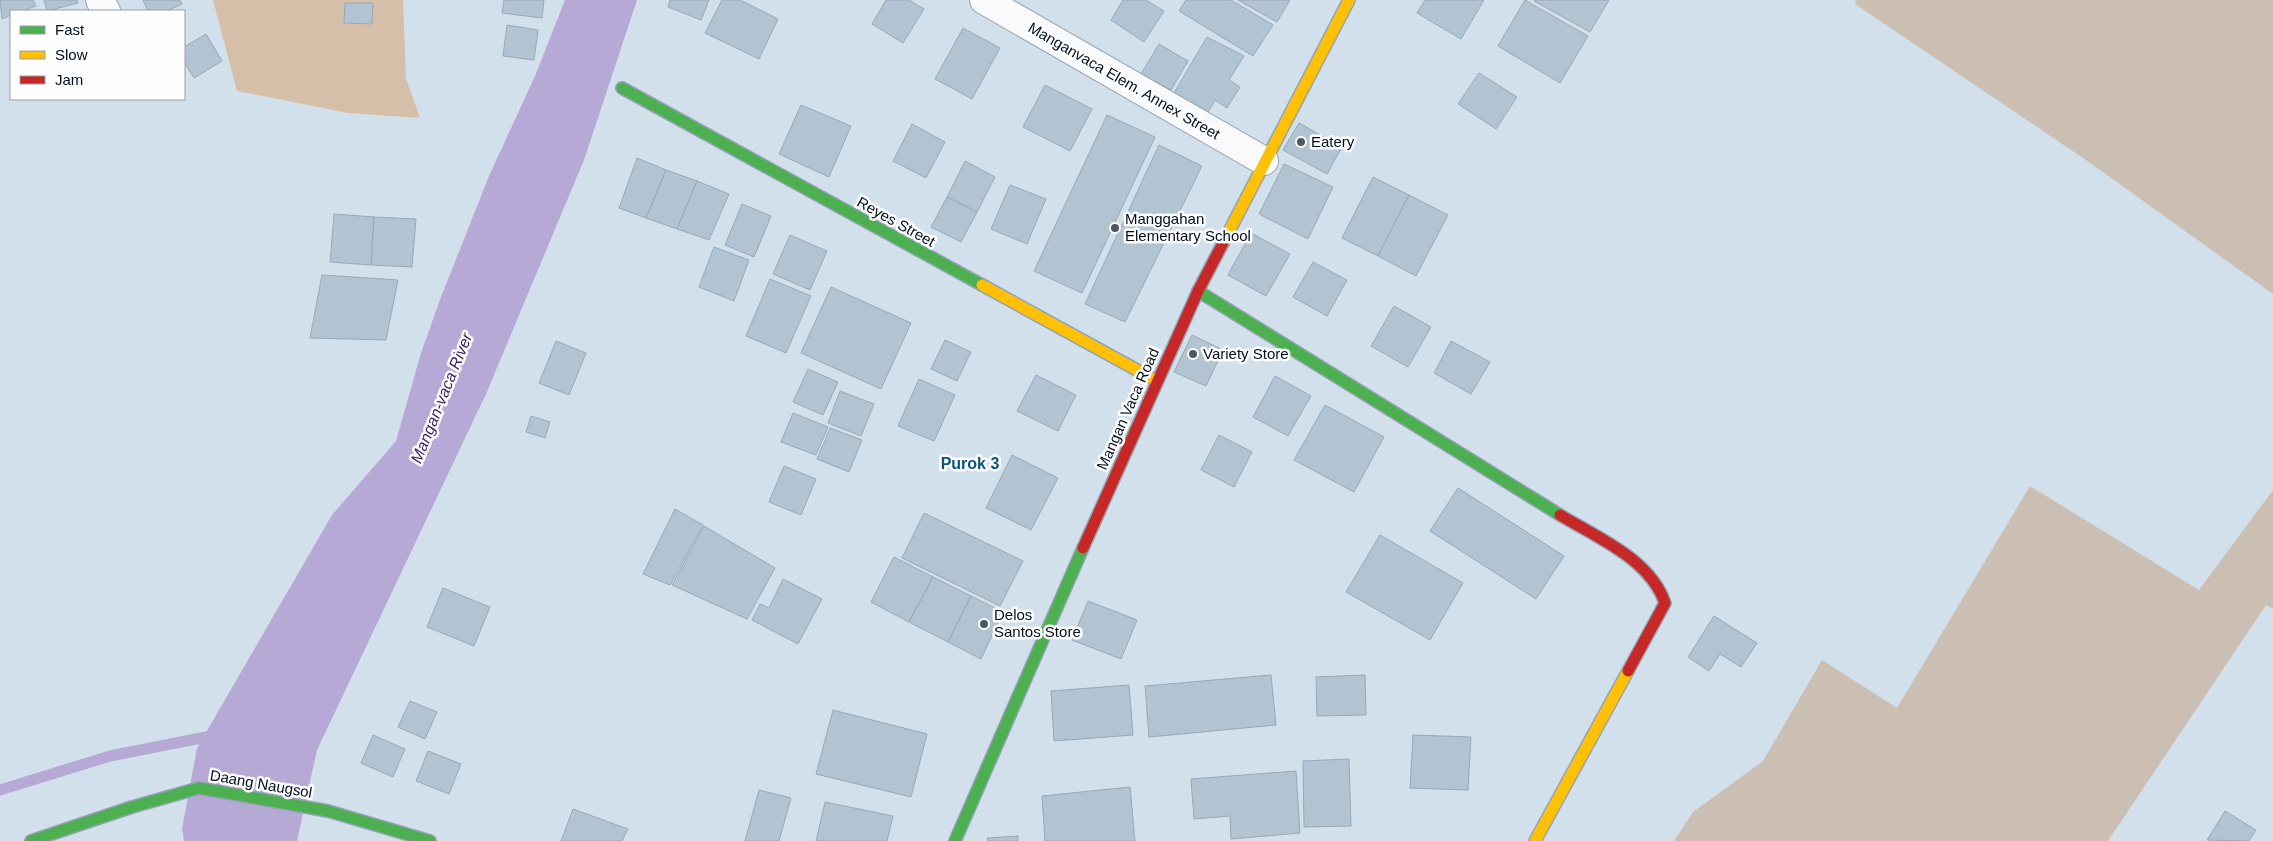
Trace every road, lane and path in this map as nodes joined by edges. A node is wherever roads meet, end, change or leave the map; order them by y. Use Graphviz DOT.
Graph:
graph roads {
  1 [pos="984,0"];
  2 [pos="1349,0"];
  3 [pos="622,88"];
  4 [pos="1264,161"];
  5 [pos="1198,291"];
  6 [pos="1157,381"];
  7 [pos="31,841"];
  8 [pos="430,841"];
  9 [pos="956,841"];
  10 [pos="1535,841"];
  1 -- 4 [label="street, Manganvaca Elem. Annex Street"];
  2 -- 4 [label="street, Mangan Vaca Road"];
  3 -- 6 [label="street, Reyes Street"];
  4 -- 5 [label="street, Mangan Vaca Road"];
  5 -- 6 [label="street, Mangan Vaca Road"];
  5 -- 10 [label="street"];
  6 -- 9 [label="street, Mangan Vaca Road"];
  7 -- 8 [label="street, Daang Naugsol"];
}
